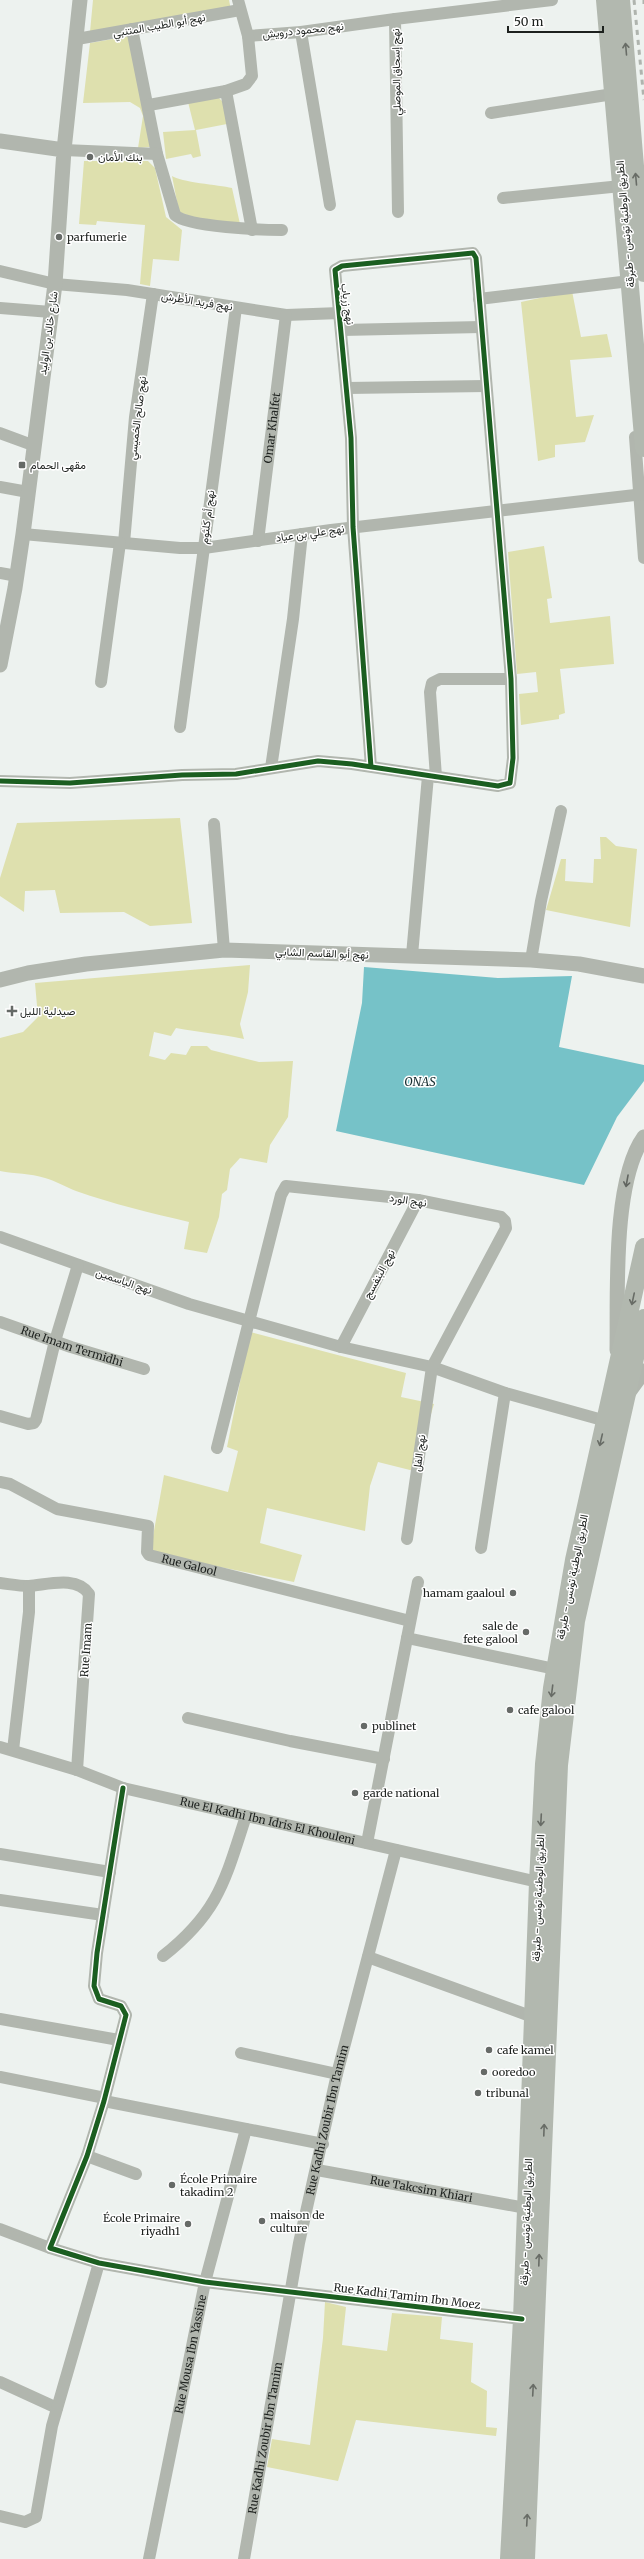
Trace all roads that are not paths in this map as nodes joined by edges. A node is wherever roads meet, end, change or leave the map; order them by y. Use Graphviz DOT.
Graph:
graph roads {
  1 [pos="80,0"];
  2 [pos="552,0"];
  3 [pos="598,0"];
  4 [pos="605,0"];
  5 [pos="622,0"];
  6 [pos="239,5"];
  7 [pos="395,19"];
  8 [pos="132,29"];
  9 [pos="301,32"];
  10 [pos="248,36"];
  11 [pos="77,39"];
  12 [pos="226,91"];
  13 [pos="610,94"];
  14 [pos="149,105"];
  15 [pos="491,112"];
  16 [pos="0,141"];
  17 [pos="64,150"];
  18 [pos="157,154"];
  19 [pos="619,186"];
  20 [pos="503,198"];
  21 [pos="330,205"];
  22 [pos="398,212"];
  23 [pos="252,230"];
  24 [pos="282,230"];
  25 [pos="0,271"];
  26 [pos="633,279"];
  27 [pos="55,284"];
  28 [pos="153,294"];
  29 [pos="479,299"];
  30 [pos="0,308"];
  31 [pos="236,308"];
  32 [pos="51,312"];
  33 [pos="286,314"];
  34 [pos="340,314"];
  35 [pos="481,327"];
  36 [pos="342,330"];
  37 [pos="486,386"];
  38 [pos="347,388"];
  39 [pos="0,434"];
  40 [pos="35,446"];
  41 [pos="644,448"];
  42 [pos="0,487"];
  43 [pos="28,492"];
  44 [pos="641,494"];
  45 [pos="498,510"];
  46 [pos="353,527"];
  47 [pos="23,534"];
  48 [pos="302,534"];
  49 [pos="258,541"];
  50 [pos="122,543"];
  51 [pos="204,548"];
  52 [pos="644,558"];
  53 [pos="0,573"];
  54 [pos="17,576"];
  55 [pos="0,660"];
  56 [pos="511,679"];
  57 [pos="101,682"];
  58 [pos="180,727"];
  59 [pos="371,767"];
  60 [pos="271,768"];
  61 [pos="432,777"];
  62 [pos="0,781"];
  63 [pos="561,811"];
  64 [pos="214,824"];
  65 [pos="224,950"];
  66 [pos="412,956"];
  67 [pos="531,960"];
  68 [pos="644,976"];
  69 [pos="0,980"];
  70 [pos="641,1141"];
  71 [pos="418,1200"];
  72 [pos="0,1237"];
  73 [pos="644,1247"];
  74 [pos="78,1265"];
  75 [pos="644,1318"];
  76 [pos="0,1322"];
  77 [pos="248,1322"];
  78 [pos="55,1341"];
  79 [pos="341,1347"];
  80 [pos="432,1367"];
  81 [pos="144,1369"];
  82 [pos="644,1371"];
  83 [pos="615,1377"];
  84 [pos="505,1393"];
  85 [pos="626,1397"];
  86 [pos="0,1416"];
  87 [pos="606,1421"];
  88 [pos="217,1448"];
  89 [pos="0,1482"];
  90 [pos="407,1539"];
  91 [pos="481,1548"];
  92 [pos="418,1582"];
  93 [pos="0,1583"];
  94 [pos="29,1586"];
  95 [pos="410,1621"];
  96 [pos="407,1638"];
  97 [pos="555,1669"];
  98 [pos="188,1718"];
  99 [pos="0,1747"];
  100 [pos="13,1750"];
  101 [pos="384,1759"];
  102 [pos="77,1770"];
  103 [pos="123,1788"];
  104 [pos="246,1816"];
  105 [pos="367,1843"];
  106 [pos="396,1850"];
  107 [pos="0,1854"];
  108 [pos="110,1872"];
  109 [pos="538,1882"];
  110 [pos="0,1900"];
  111 [pos="104,1915"];
  112 [pos="163,1956"];
  113 [pos="368,1958"];
  114 [pos="533,2017"];
  115 [pos="0,2019"];
  116 [pos="119,2040"];
  117 [pos="240,2053"];
  118 [pos="337,2074"];
  119 [pos="0,2077"];
  120 [pos="104,2100"];
  121 [pos="246,2129"];
  122 [pos="323,2144"];
  123 [pos="87,2156"];
  124 [pos="317,2170"];
  125 [pos="136,2174"];
  126 [pos="526,2208"];
  127 [pos="0,2229"];
  128 [pos="50,2248"];
  129 [pos="98,2263"];
  130 [pos="205,2282"];
  131 [pos="289,2292"];
  132 [pos="522,2319"];
  133 [pos="0,2382"];
  134 [pos="57,2408"];
  135 [pos="0,2516"];
  136 [pos="149,2559"];
  137 [pos="244,2559"];
  138 [pos="510,2559"];
  139 [pos="526,2559"];
  1 -- 11 [label="street, شارع خالد بن الوليد"];
  2 -- 7 [label="street, نهج إسحاق الموصلي"];
  3 -- 13 [label="street"];
  4 -- 13 [label="main road, الطريق الوطنية تونس - طبرقة"];
  26 -- 5 [label="main road, الطريق الوطنية تونس - طبرقة, one-way"];
  6 -- 8 [label="street, نهج أبو الطيب المتنبي"];
  6 -- 10 [label="street, نهج محمود درويش"];
  7 -- 9 [label="street, نهج محمود درويش"];
  7 -- 22 [label="street, نهج إسحاق الموصلي"];
  8 -- 11 [label="street, نهج أبو الطيب المتنبي"];
  8 -- 14 [label="street"];
  9 -- 10 [label="street, نهج محمود درويش"];
  9 -- 21 [label="street"];
  10 -- 12 [label="street"];
  11 -- 17 [label="street, شارع خالد بن الوليد"];
  12 -- 14 [label="street"];
  12 -- 23 [label="street"];
  13 -- 15 [label="street"];
  13 -- 19 [label="main road, الطريق الوطنية تونس - طبرقة"];
  14 -- 18 [label="street"];
  16 -- 17 [label="street"];
  17 -- 18 [label="street"];
  17 -- 27 [label="street, شارع خالد بن الوليد"];
  18 -- 23 [label="street"];
  19 -- 20 [label="street"];
  19 -- 26 [label="main road, الطريق الوطنية تونس - طبرقة"];
  23 -- 24 [label="street"];
  25 -- 27 [label="street"];
  26 -- 29 [label="street"];
  26 -- 41 [label="main road, الطريق الوطنية تونس - طبرقة"];
  26 -- 44 [label="street"];
  27 -- 28 [label="street, نهج فريد الأطرش"];
  27 -- 32 [label="street, شارع خالد بن الوليد"];
  28 -- 31 [label="street, نهج فريد الأطرش"];
  28 -- 50 [label="street, نهج صالح الخميسي"];
  29 -- 34 [label="street, نهج زرياب"];
  29 -- 35 [label="street"];
  30 -- 32 [label="street"];
  31 -- 33 [label="street, نهج فريد الأطرش"];
  31 -- 51 [label="street, نهج أم كلثوم"];
  32 -- 40 [label="street, شارع خالد بن الوليد"];
  33 -- 34 [label="street, نهج فريد الأطرش"];
  33 -- 49 [label="street, Omar Khalfet"];
  34 -- 36 [label="street, نهج زرياب"];
  35 -- 36 [label="street"];
  35 -- 37 [label="street"];
  36 -- 38 [label="street, نهج زرياب"];
  37 -- 38 [label="street"];
  37 -- 45 [label="street"];
  38 -- 46 [label="street, نهج زرياب"];
  39 -- 40 [label="street"];
  40 -- 43 [label="street, شارع خالد بن الوليد"];
  42 -- 43 [label="street"];
  43 -- 47 [label="street, شارع خالد بن الوليد"];
  44 -- 45 [label="street, نهج علي بن عياد"];
  44 -- 52 [label="street"];
  45 -- 46 [label="street, نهج علي بن عياد"];
  45 -- 56 [label="street"];
  46 -- 48 [label="street, نهج علي بن عياد"];
  46 -- 59 [label="street, نهج زرياب"];
  47 -- 50 [label="street, نهج علي بن عياد"];
  47 -- 54 [label="street, شارع خالد بن الوليد"];
  48 -- 49 [label="street, نهج علي بن عياد"];
  48 -- 60 [label="street"];
  49 -- 51 [label="street, نهج علي بن عياد"];
  50 -- 51 [label="street, نهج علي بن عياد"];
  50 -- 57 [label="street, نهج صالح الخميسي"];
  51 -- 58 [label="street, نهج أم كلثوم"];
  53 -- 54 [label="street"];
  54 -- 55 [label="street, شارع خالد بن الوليد"];
  56 -- 61 [label="street"];
  56 -- 61 [label="street"];
  59 -- 60 [label="street"];
  59 -- 61 [label="street"];
  60 -- 62 [label="street"];
  61 -- 66 [label="street"];
  63 -- 67 [label="street"];
  64 -- 65 [label="street"];
  65 -- 66 [label="street, نهج أبو القاسم الشابي"];
  65 -- 69 [label="street, نهج أبو القاسم الشابي"];
  66 -- 67 [label="street, نهج أبو القاسم الشابي"];
  67 -- 68 [label="street, نهج أبو القاسم الشابي"];
  70 -- 83 [label="street, one-way"];
  71 -- 77 [label="street, نهج الورد"];
  71 -- 79 [label="street, نهج البنفسج"];
  71 -- 80 [label="street, نهج الورد"];
  72 -- 74 [label="street, نهج الياسمين"];
  73 -- 83 [label="main road, الطريق الوطنية تونس - طبرقة, one-way"];
  74 -- 77 [label="street, نهج الياسمين"];
  74 -- 78 [label="street"];
  75 -- 85 [label="main road, الطريق الوطنية تونس - طبرقة"];
  76 -- 78 [label="street, Rue Imam Termidhi"];
  77 -- 79 [label="street, نهج الياسمين"];
  77 -- 88 [label="street"];
  78 -- 81 [label="street, Rue Imam Termidhi"];
  78 -- 86 [label="street"];
  79 -- 80 [label="street, نهج الياسمين"];
  80 -- 84 [label="street, نهج الياسمين"];
  80 -- 90 [label="street, نهج الفل"];
  82 -- 85 [label="street"];
  83 -- 87 [label="main road, الطريق الوطنية تونس - طبرقة"];
  84 -- 87 [label="street, نهج الياسمين"];
  84 -- 91 [label="street"];
  139 -- 85 [label="main road, الطريق الوطنية تونس - طبرقة, one-way"];
  87 -- 97 [label="main road, الطريق الوطنية تونس - طبرقة, one-way"];
  89 -- 95 [label="street, Rue Galool"];
  92 -- 95 [label="street"];
  93 -- 94 [label="street, Rue Imam"];
  94 -- 100 [label="street"];
  94 -- 102 [label="street, Rue Imam"];
  95 -- 96 [label="street"];
  96 -- 97 [label="street"];
  96 -- 101 [label="street"];
  97 -- 109 [label="main road, الطريق الوطنية تونس - طبرقة, one-way"];
  98 -- 101 [label="street"];
  99 -- 100 [label="street, Rue El Kadhi Ibn Idris El Khouleni"];
  100 -- 102 [label="street, Rue El Kadhi Ibn Idris El Khouleni"];
  101 -- 105 [label="street"];
  102 -- 103 [label="street, Rue El Kadhi Ibn Idris El Khouleni"];
  103 -- 104 [label="street, Rue El Kadhi Ibn Idris El Khouleni"];
  103 -- 108 [label="street"];
  104 -- 105 [label="street, Rue El Kadhi Ibn Idris El Khouleni"];
  104 -- 112 [label="street"];
  105 -- 106 [label="street, Rue El Kadhi Ibn Idris El Khouleni"];
  106 -- 109 [label="street, Rue El Kadhi Ibn Idris El Khouleni"];
  106 -- 113 [label="street, Rue Kadhi Zoubir Ibn Tamim"];
  107 -- 108 [label="street"];
  108 -- 111 [label="street"];
  109 -- 114 [label="main road, الطريق الوطنية تونس - طبرقة"];
  110 -- 111 [label="street"];
  111 -- 116 [label="street"];
  113 -- 114 [label="street"];
  113 -- 118 [label="street, Rue Kadhi Zoubir Ibn Tamim"];
  114 -- 126 [label="main road, الطريق الوطنية تونس - طبرقة"];
  115 -- 116 [label="street"];
  116 -- 120 [label="street"];
  117 -- 118 [label="street"];
  118 -- 122 [label="street, Rue Kadhi Zoubir Ibn Tamim"];
  119 -- 120 [label="street"];
  120 -- 121 [label="street"];
  120 -- 123 [label="street"];
  121 -- 122 [label="street"];
  121 -- 130 [label="street, Rue Mousa Ibn Yassine"];
  122 -- 124 [label="street, Rue Kadhi Zoubir Ibn Tamim"];
  123 -- 125 [label="street"];
  123 -- 128 [label="street"];
  124 -- 126 [label="street, Rue Takcsim Khiari"];
  124 -- 131 [label="street, Rue Kadhi Zoubir Ibn Tamim"];
  126 -- 132 [label="main road, الطريق الوطنية تونس - طبرقة"];
  127 -- 128 [label="street, Rue Kadhi Tamim Ibn Moez"];
  128 -- 129 [label="street, Rue Kadhi Tamim Ibn Moez"];
  129 -- 130 [label="street, Rue Kadhi Tamim Ibn Moez"];
  129 -- 134 [label="street"];
  130 -- 131 [label="street, Rue Kadhi Tamim Ibn Moez"];
  130 -- 136 [label="street, Rue Mousa Ibn Yassine"];
  131 -- 132 [label="street, Rue Kadhi Tamim Ibn Moez"];
  131 -- 137 [label="street, Rue Kadhi Zoubir Ibn Tamim"];
  132 -- 138 [label="main road, الطريق الوطنية تونس - طبرقة"];
  133 -- 134 [label="street"];
  134 -- 135 [label="street"];
}
